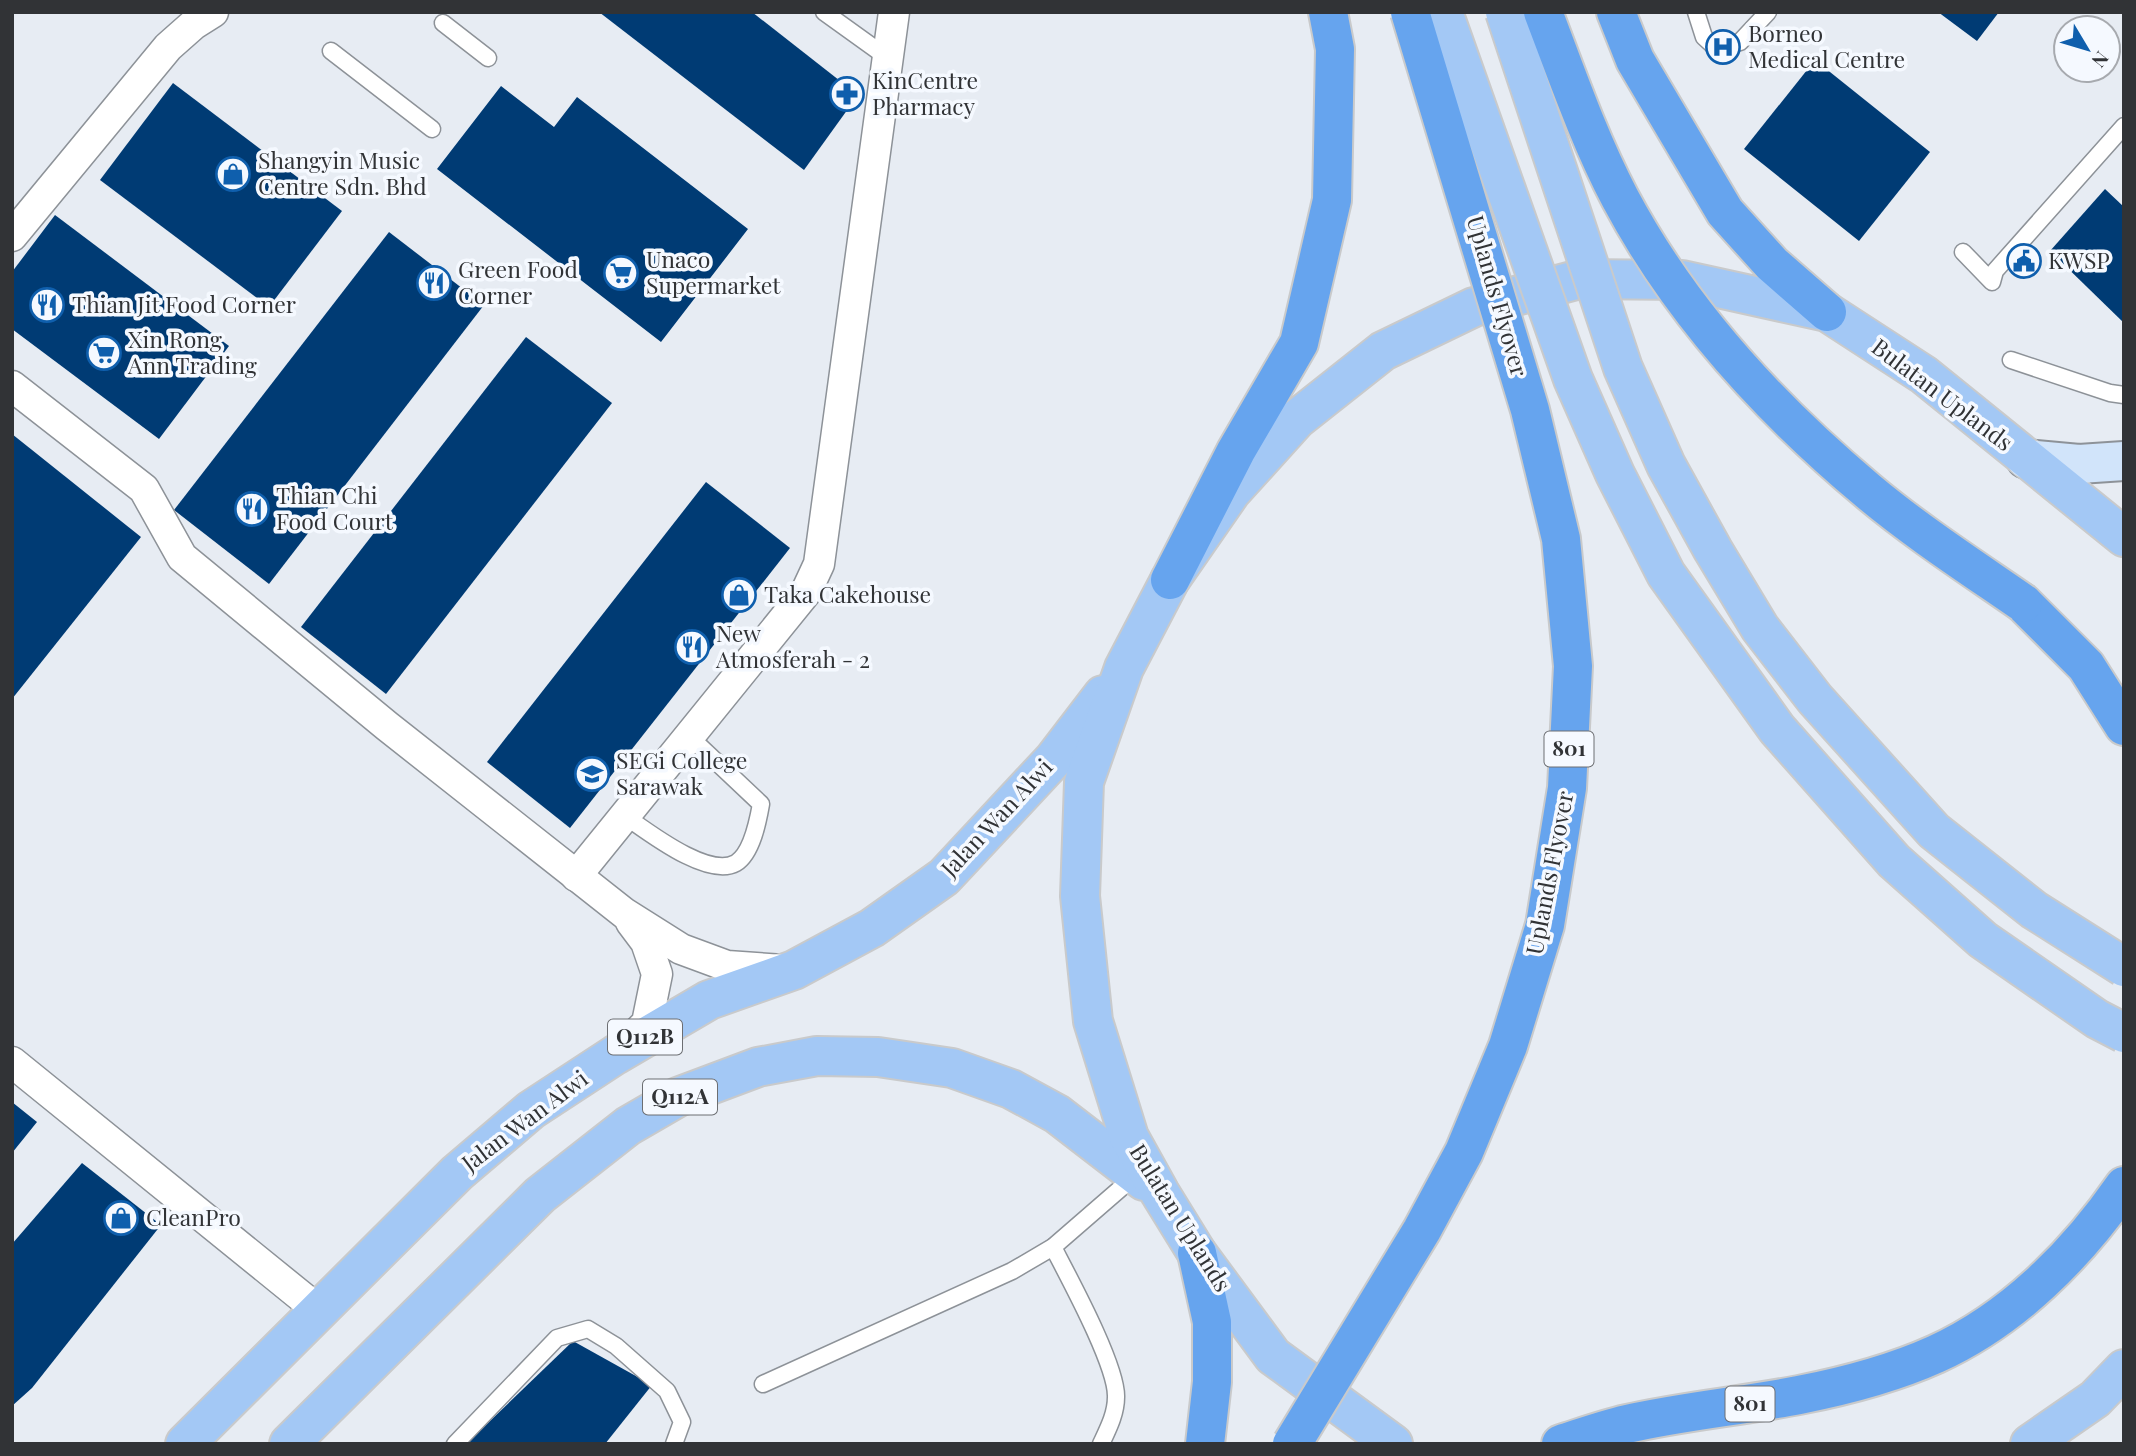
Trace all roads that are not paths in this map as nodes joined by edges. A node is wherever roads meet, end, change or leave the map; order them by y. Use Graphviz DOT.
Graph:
graph roads {
  1 [pos="213,12"];
  2 [pos="824,12"];
  3 [pos="894,12"];
  4 [pos="1328,12"];
  5 [pos="1410,12"];
  6 [pos="1443,12"];
  7 [pos="1505,12"];
  8 [pos="1543,12"];
  9 [pos="1616,12"];
  10 [pos="1696,12"];
  11 [pos="1768,12"];
  12 [pos="443,23"];
  13 [pos="331,51"];
  14 [pos="488,58"];
  15 [pos="888,58"];
  16 [pos="2124,126"];
  17 [pos="432,129"];
  18 [pos="12,236"];
  19 [pos="1963,252"];
  20 [pos="1540,290"];
  21 [pos="1827,312"];
  22 [pos="2011,360"];
  23 [pos="12,386"];
  24 [pos="2124,395"];
  25 [pos="2026,459"];
  26 [pos="2124,461"];
  27 [pos="2124,537"];
  28 [pos="1170,580"];
  29 [pos="1124,668"];
  30 [pos="2124,726"];
  31 [pos="689,736"];
  32 [pos="625,816"];
  33 [pos="576,876"];
  34 [pos="624,914"];
  35 [pos="2124,967"];
  36 [pos="794,970"];
  37 [pos="2124,1033"];
  38 [pos="615,1055"];
  39 [pos="12,1062"];
  40 [pos="1148,1184"];
  41 [pos="2124,1186"];
  42 [pos="1053,1247"];
  43 [pos="1198,1253"];
  44 [pos="318,1310"];
  45 [pos="2124,1369"];
  46 [pos="763,1384"];
  47 [pos="2095,1399"];
  48 [pos="185,1444"];
  49 [pos="289,1444"];
  50 [pos="455,1444"];
  51 [pos="674,1444"];
  52 [pos="1101,1444"];
  53 [pos="1205,1444"];
  54 [pos="1292,1444"];
  55 [pos="1393,1444"];
  56 [pos="1561,1444"];
  57 [pos="2030,1444"];
  58 [pos="2056,1444"];
  1 -- 18 [label="street"];
  2 -- 15 [label="lane"];
  3 -- 15 [label="street"];
  4 -- 28 [label="highway"];
  5 -- 54 [label="highway, Uplands Flyover / 801, bridge"];
  6 -- 20 [label="main road, Uplands Flyover, bridge"];
  7 -- 35 [label="main road, bridge"];
  8 -- 30 [label="highway, bridge"];
  9 -- 21 [label="highway"];
  10 -- 11 [label="lane"];
  12 -- 14 [label="lane"];
  13 -- 17 [label="lane"];
  15 -- 31 [label="street"];
  16 -- 19 [label="lane"];
  20 -- 21 [label="main road, Bulatan Uplands"];
  20 -- 28 [label="main road, Bulatan Uplands"];
  20 -- 37 [label="main road, Uplands Flyover, bridge"];
  21 -- 25 [label="main road, Bulatan Uplands"];
  22 -- 24 [label="lane"];
  23 -- 33 [label="street"];
  25 -- 26 [label="main road"];
  25 -- 27 [label="main road, Bulatan Uplands"];
  28 -- 29 [label="main road, Bulatan Uplands"];
  29 -- 36 [label="main road, Jalan Wan Alwi / Q112B"];
  29 -- 40 [label="main road, Bulatan Uplands"];
  31 -- 32 [label="street"];
  31 -- 32 [label="lane"];
  32 -- 33 [label="street"];
  33 -- 34 [label="street"];
  34 -- 36 [label="street"];
  34 -- 38 [label="street"];
  36 -- 38 [label="main road, Jalan Wan Alwi / Q112B"];
  38 -- 44 [label="main road, Jalan Wan Alwi / Q112B"];
  39 -- 44 [label="street"];
  40 -- 42 [label="lane"];
  40 -- 43 [label="main road, Bulatan Uplands"];
  40 -- 49 [label="main road, Q112A"];
  41 -- 56 [label="highway, 801"];
  42 -- 46 [label="lane"];
  42 -- 52 [label="lane"];
  43 -- 53 [label="highway"];
  43 -- 55 [label="main road, Bulatan Uplands"];
  44 -- 48 [label="main road, Jalan Wan Alwi / Q112B"];
  45 -- 47 [label="main road"];
  47 -- 57 [label="main road"];
  47 -- 58 [label="lane"];
  50 -- 51 [label="lane"];
}
